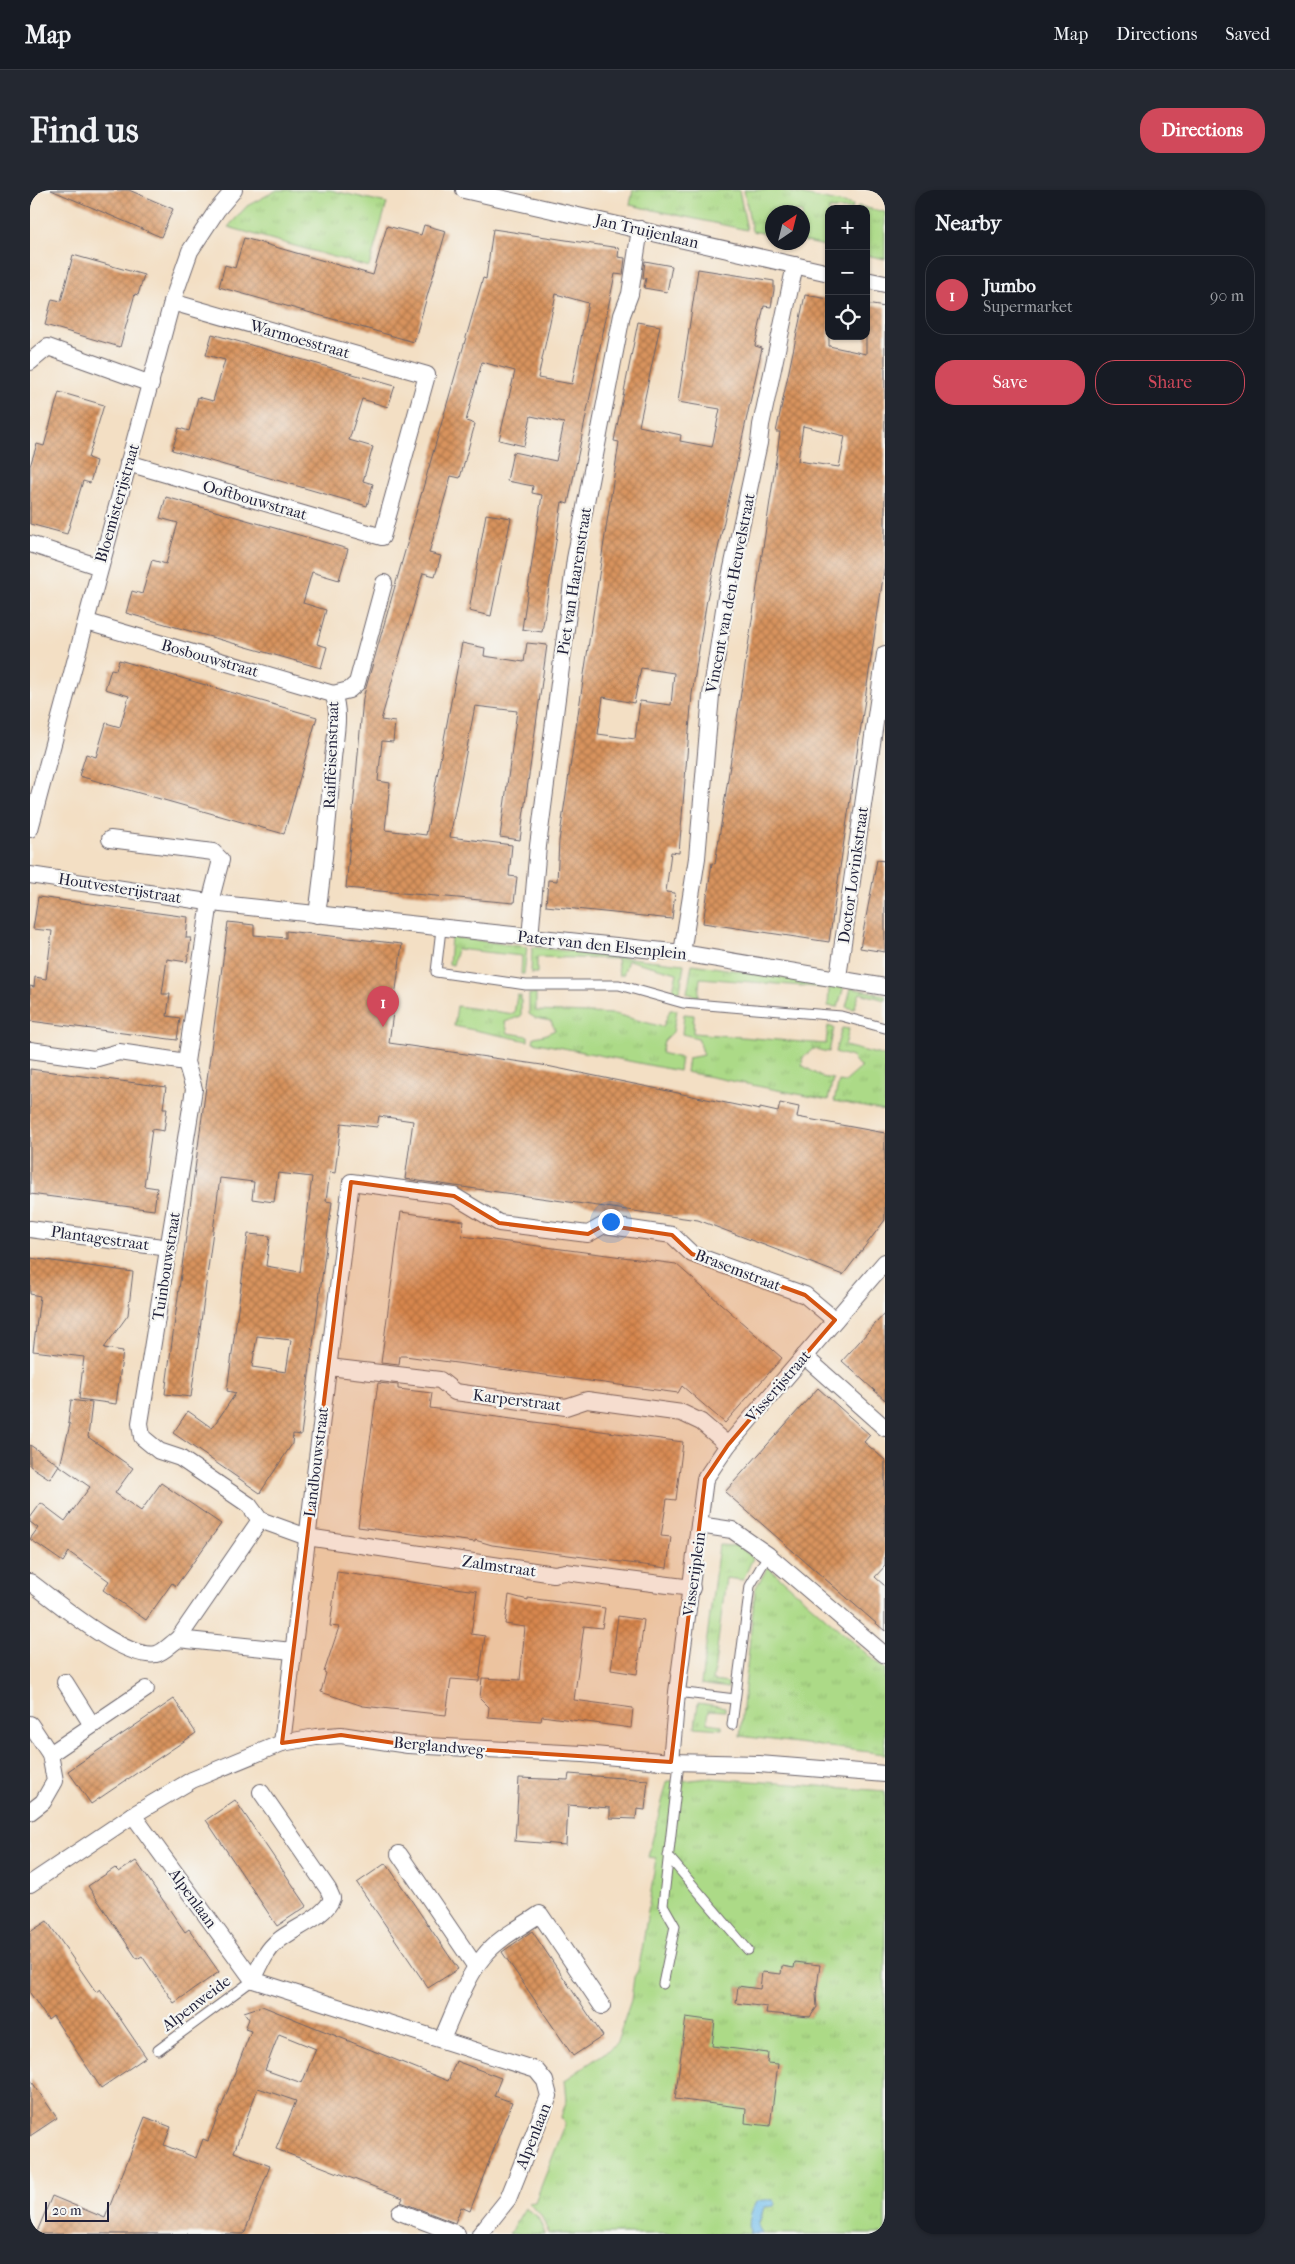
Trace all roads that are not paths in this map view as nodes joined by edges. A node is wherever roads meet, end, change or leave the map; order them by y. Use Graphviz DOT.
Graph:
graph roads {
  1 [pos="234,190"];
  2 [pos="464,190"];
  3 [pos="640,229"];
  4 [pos="795,265"];
  5 [pos="825,271"];
  6 [pos="870,281"];
  7 [pos="885,284"];
  8 [pos="172,302"];
  9 [pos="30,362"];
  10 [pos="151,384"];
  11 [pos="128,463"];
  12 [pos="382,538"];
  13 [pos="30,544"];
  14 [pos="100,566"];
  15 [pos="384,582"];
  16 [pos="87,622"];
  17 [pos="885,654"];
  18 [pos="333,694"];
  19 [pos="30,829"];
  20 [pos="110,839"];
  21 [pos="30,874"];
  22 [pos="210,902"];
  23 [pos="317,915"];
  24 [pos="441,929"];
  25 [pos="530,938"];
  26 [pos="682,953"];
  27 [pos="838,977"];
  28 [pos="885,987"];
  29 [pos="885,1028"];
  30 [pos="30,1050"];
  31 [pos="186,1062"];
  32 [pos="351,1182"];
  33 [pos="30,1229"];
  34 [pos="169,1248"];
  35 [pos="885,1262"];
  36 [pos="835,1320"];
  37 [pos="804,1356"];
  38 [pos="329,1366"];
  39 [pos="885,1428"];
  40 [pos="728,1445"];
  41 [pos="260,1520"];
  42 [pos="699,1525"];
  43 [pos="307,1537"];
  44 [pos="768,1555"];
  45 [pos="30,1582"];
  46 [pos="692,1588"];
  47 [pos="178,1639"];
  48 [pos="292,1651"];
  49 [pos="885,1655"];
  50 [pos="66,1682"];
  51 [pos="146,1689"];
  52 [pos="677,1692"];
  53 [pos="735,1699"];
  54 [pos="30,1724"];
  55 [pos="92,1725"];
  56 [pos="732,1725"];
  57 [pos="282,1743"];
  58 [pos="50,1754"];
  59 [pos="675,1763"];
  60 [pos="885,1774"];
  61 [pos="261,1792"];
  62 [pos="30,1812"];
  63 [pos="133,1815"];
  64 [pos="399,1854"];
  65 [pos="668,1856"];
  66 [pos="30,1884"];
  67 [pos="748,1950"];
  68 [pos="476,1967"];
  69 [pos="253,1980"];
  70 [pos="663,1984"];
  71 [pos="602,2006"];
  72 [pos="442,2039"];
  73 [pos="158,2050"];
  74 [pos="400,2212"];
  75 [pos="457,2234"];
  76 [pos="480,2234"];
  1 -- 8 [label="street, Bloemisterijstraat"];
  2 -- 3 [label="street, Jan Truijenlaan"];
  3 -- 4 [label="street, Jan Truijenlaan"];
  3 -- 25 [label="street, Piet van Haarenstraat"];
  4 -- 5 [label="street, Jan Truijenlaan"];
  4 -- 26 [label="street, Vincent van den Heuvelstraat"];
  6 -- 7 [label="street"];
  8 -- 10 [label="street, Bloemisterijstraat"];
  8 -- 12 [label="street, Warmoesstraat"];
  9 -- 10 [label="street"];
  10 -- 11 [label="street, Bloemisterijstraat"];
  11 -- 12 [label="street, Ooftbouwstraat"];
  11 -- 14 [label="street, Bloemisterijstraat"];
  13 -- 14 [label="street"];
  14 -- 16 [label="street, Bloemisterijstraat"];
  15 -- 18 [label="street, Raiffeisenstraat"];
  16 -- 18 [label="street, Bosbouwstraat"];
  16 -- 19 [label="street, Bloemisterijstraat"];
  17 -- 27 [label="street, Doctor Lovinkstraat"];
  18 -- 23 [label="street, Raiffeisenstraat"];
  20 -- 22 [label="street"];
  21 -- 22 [label="street, Houtvesterijstraat"];
  22 -- 23 [label="street, Houtvesterijstraat"];
  22 -- 31 [label="street, Tuinbouwstraat"];
  23 -- 24 [label="street, Pater van den Elsenplein"];
  24 -- 25 [label="street, Pater van den Elsenplein"];
  24 -- 29 [label="lane"];
  25 -- 26 [label="street, Pater van den Elsenplein"];
  26 -- 27 [label="street, Pater van den Elsenplein"];
  27 -- 28 [label="street, Pater van den Elsenplein"];
  30 -- 31 [label="street"];
  31 -- 34 [label="street, Tuinbouwstraat"];
  32 -- 36 [label="street, Brasemstraat"];
  32 -- 38 [label="street, Landbouwstraat"];
  33 -- 34 [label="street, Plantagestraat"];
  34 -- 41 [label="street, Tuinbouwstraat"];
  35 -- 36 [label="street, Visserijstraat"];
  36 -- 37 [label="street, Visserijstraat"];
  37 -- 39 [label="street"];
  37 -- 40 [label="street, Visserijstraat"];
  38 -- 40 [label="street, Karperstraat"];
  38 -- 43 [label="street, Landbouwstraat"];
  40 -- 42 [label="street, Visserijstraat"];
  41 -- 43 [label="street, Tuinbouwstraat"];
  41 -- 47 [label="street"];
  42 -- 44 [label="street, Visserijplein"];
  42 -- 46 [label="street, Visserijplein"];
  43 -- 46 [label="street, Zalmstraat"];
  43 -- 48 [label="street, Landbouwstraat"];
  44 -- 49 [label="street, Visserijplein"];
  44 -- 53 [label="lane"];
  45 -- 47 [label="street"];
  46 -- 52 [label="street, Visserijplein"];
  47 -- 48 [label="street"];
  48 -- 57 [label="street, Landbouwstraat"];
  50 -- 55 [label="street"];
  51 -- 55 [label="street"];
  52 -- 53 [label="lane"];
  52 -- 59 [label="street, Visserijplein"];
  53 -- 56 [label="lane"];
  54 -- 58 [label="street"];
  55 -- 58 [label="street"];
  57 -- 59 [label="street, Berglandweg"];
  57 -- 63 [label="street, Berglandweg"];
  58 -- 62 [label="street"];
  59 -- 60 [label="street, Berglandweg"];
  59 -- 65 [label="lane"];
  61 -- 69 [label="street"];
  63 -- 66 [label="street, Berglandweg"];
  63 -- 69 [label="street, Alpenlaan"];
  64 -- 68 [label="street"];
  65 -- 67 [label="lane"];
  65 -- 70 [label="lane"];
  68 -- 71 [label="street"];
  68 -- 72 [label="street"];
  69 -- 72 [label="street, Alpenlaan"];
  69 -- 73 [label="lane, Alpenweide"];
  72 -- 76 [label="street, Alpenlaan"];
  74 -- 75 [label="street"];
}
